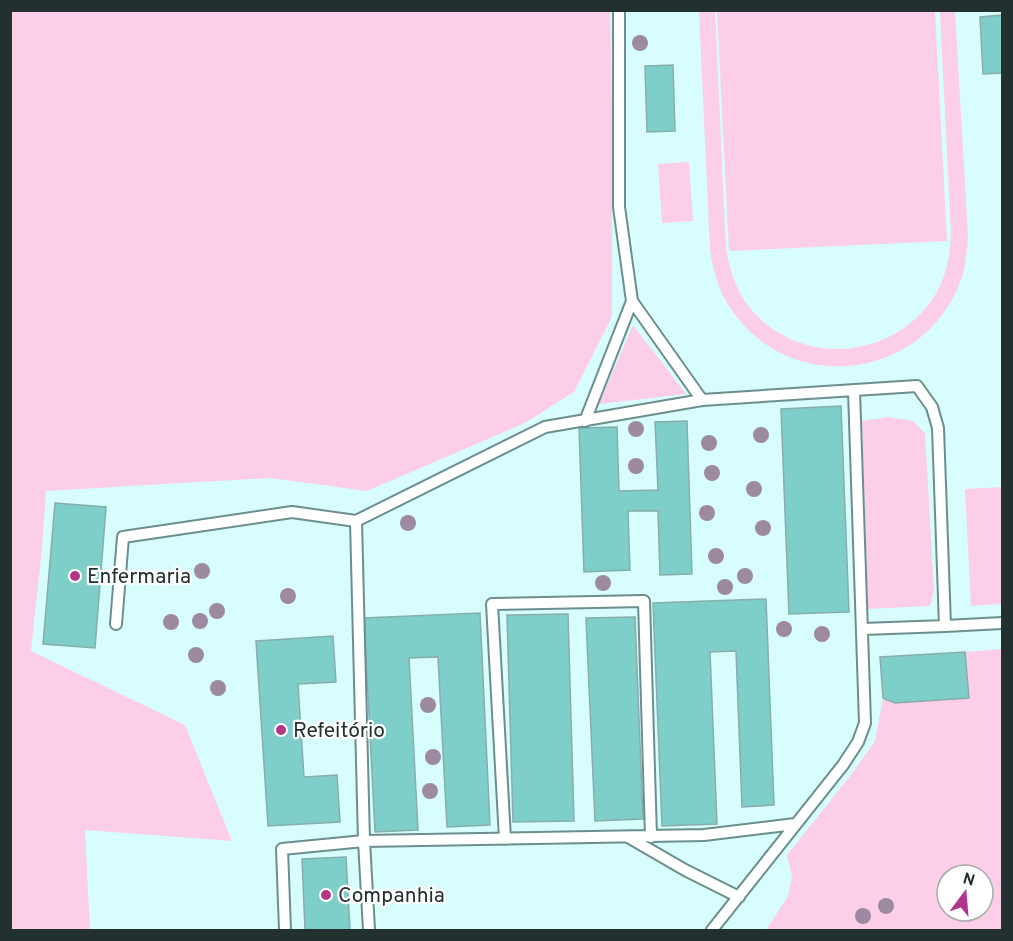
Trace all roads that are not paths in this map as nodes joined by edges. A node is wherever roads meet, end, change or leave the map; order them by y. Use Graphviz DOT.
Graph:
graph roads {
  1 [pos="620,10"];
  2 [pos="632,301"];
  3 [pos="854,391"];
  4 [pos="702,400"];
  5 [pos="585,421"];
  6 [pos="356,521"];
  7 [pos="1002,623"];
  8 [pos="116,624"];
  9 [pos="945,626"];
  10 [pos="863,629"];
  11 [pos="795,824"];
  12 [pos="628,837"];
  13 [pos="651,837"];
  14 [pos="505,839"];
  15 [pos="364,841"];
  16 [pos="739,897"];
  17 [pos="285,930"];
  18 [pos="369,930"];
  19 [pos="712,930"];
  1 -- 2 [label="lane"];
  2 -- 4 [label="lane"];
  2 -- 5 [label="lane"];
  3 -- 4 [label="lane"];
  3 -- 9 [label="lane"];
  3 -- 10 [label="lane"];
  4 -- 5 [label="lane"];
  5 -- 6 [label="lane"];
  6 -- 8 [label="lane"];
  6 -- 15 [label="lane"];
  7 -- 9 [label="lane"];
  9 -- 10 [label="lane"];
  10 -- 11 [label="lane"];
  11 -- 13 [label="lane"];
  11 -- 16 [label="lane"];
  12 -- 13 [label="lane"];
  12 -- 14 [label="lane"];
  12 -- 16 [label="lane"];
  13 -- 14 [label="lane"];
  14 -- 15 [label="lane"];
  15 -- 17 [label="lane"];
  15 -- 18 [label="lane"];
  16 -- 19 [label="lane"];
}
